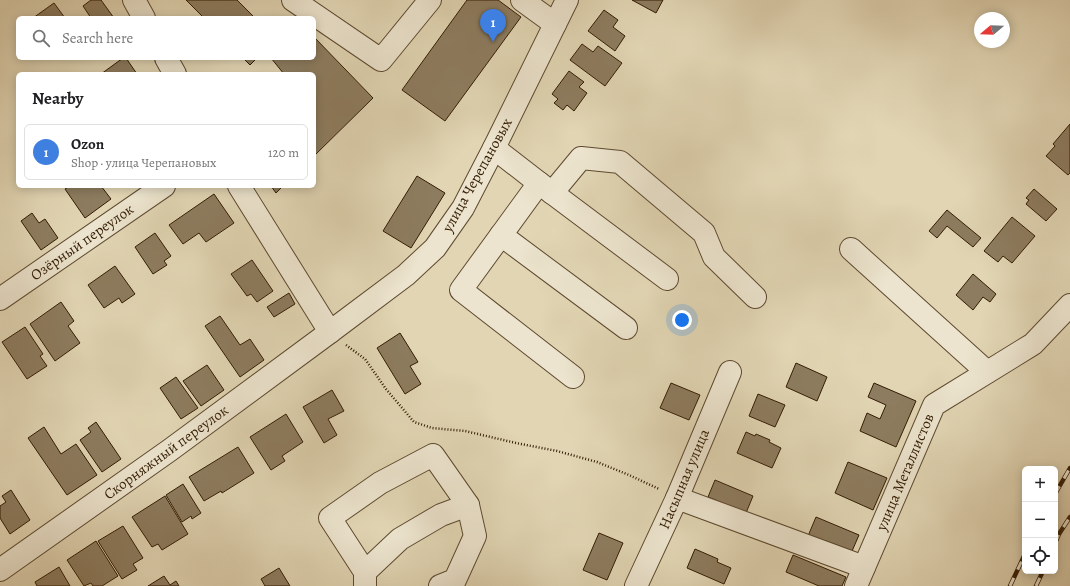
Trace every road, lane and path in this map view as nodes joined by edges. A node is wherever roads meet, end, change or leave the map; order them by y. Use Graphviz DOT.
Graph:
graph roads {
  1 [pos="134,0"];
  2 [pos="293,0"];
  3 [pos="430,0"];
  4 [pos="522,0"];
  5 [pos="567,0"];
  6 [pos="143,16"];
  7 [pos="556,24"];
  8 [pos="167,60"];
  9 [pos="174,72"];
  10 [pos="494,148"];
  11 [pos="161,188"];
  12 [pos="240,188"];
  13 [pos="545,188"];
  14 [pos="501,235"];
  15 [pos="851,249"];
  16 [pos="667,279"];
  17 [pos="755,297"];
  18 [pos="0,299"];
  19 [pos="1070,305"];
  20 [pos="626,328"];
  21 [pos="330,332"];
  22 [pos="730,372"];
  23 [pos="987,372"];
  24 [pos="573,377"];
  25 [pos="677,498"];
  26 [pos="468,505"];
  27 [pos="0,570"];
  28 [pos="860,576"];
  29 [pos="365,579"];
  30 [pos="0,580"];
  31 [pos="4,586"];
  32 [pos="440,586"];
  33 [pos="636,586"];
  1 -- 6 [label="street"];
  2 -- 3 [label="street"];
  4 -- 7 [label="street"];
  5 -- 7 [label="street, улица Черепановых"];
  7 -- 10 [label="street, улица Черепановых"];
  8 -- 9 [label="street"];
  10 -- 13 [label="street"];
  10 -- 21 [label="street, улица Черепановых"];
  11 -- 18 [label="street, Озёрный переулок"];
  12 -- 21 [label="street"];
  13 -- 14 [label="street"];
  13 -- 16 [label="street"];
  13 -- 17 [label="street"];
  14 -- 20 [label="street"];
  14 -- 24 [label="street"];
  15 -- 23 [label="street"];
  19 -- 23 [label="street, улица Металлистов"];
  21 -- 25 [label="path"];
  21 -- 27 [label="street, Скорняжный переулок"];
  22 -- 25 [label="street, Насыпная улица"];
  23 -- 28 [label="street, улица Металлистов"];
  25 -- 28 [label="street"];
  25 -- 33 [label="street, Насыпная улица"];
  26 -- 29 [label="street"];
  26 -- 29 [label="street"];
  26 -- 32 [label="street"];
  30 -- 31 [label="street"];
}
